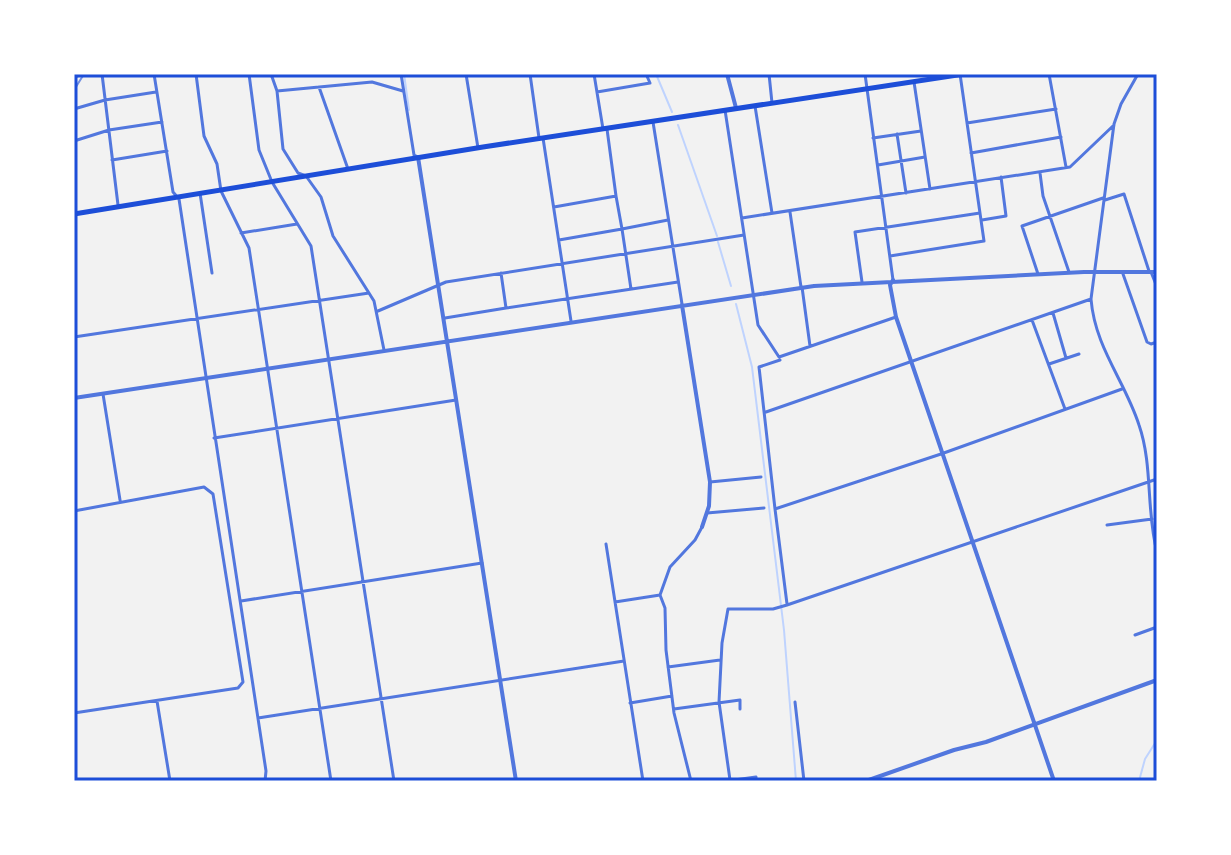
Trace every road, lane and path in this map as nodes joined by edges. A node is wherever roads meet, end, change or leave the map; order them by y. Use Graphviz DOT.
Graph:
graph roads {
  1 [pos="83,74"];
  2 [pos="102,74"];
  3 [pos="154,74"];
  4 [pos="196,74"];
  5 [pos="249,74"];
  6 [pos="271,74"];
  7 [pos="401,74"];
  8 [pos="466,74"];
  9 [pos="530,74"];
  10 [pos="594,74"];
  11 [pos="646,74"];
  12 [pos="727,74"];
  13 [pos="769,74"];
  14 [pos="865,74"];
  15 [pos="962,74"];
  16 [pos="1049,74"];
  17 [pos="1138,74"];
  18 [pos="74,77"];
  19 [pos="914,80"];
  20 [pos="319,87"];
  21 [pos="865,88"];
  22 [pos="277,91"];
  23 [pos="403,91"];
  24 [pos="157,92"];
  25 [pos="597,92"];
  26 [pos="105,100"];
  27 [pos="772,103"];
  28 [pos="755,105"];
  29 [pos="736,108"];
  30 [pos="74,109"];
  31 [pos="1056,109"];
  32 [pos="725,110"];
  33 [pos="162,122"];
  34 [pos="653,122"];
  35 [pos="967,123"];
  36 [pos="1114,124"];
  37 [pos="109,130"];
  38 [pos="605,130"];
  39 [pos="921,131"];
  40 [pos="897,134"];
  41 [pos="1061,137"];
  42 [pos="541,138"];
  43 [pos="873,138"];
  44 [pos="74,141"];
  45 [pos="478,148"];
  46 [pos="167,151"];
  47 [pos="971,153"];
  48 [pos="418,157"];
  49 [pos="925,157"];
  50 [pos="112,160"];
  51 [pos="901,161"];
  52 [pos="878,165"];
  53 [pos="1066,167"];
  54 [pos="348,169"];
  55 [pos="1039,171"];
  56 [pos="306,176"];
  57 [pos="1001,177"];
  58 [pos="272,182"];
  59 [pos="976,182"];
  60 [pos="930,189"];
  61 [pos="221,191"];
  62 [pos="200,193"];
  63 [pos="906,193"];
  64 [pos="616,196"];
  65 [pos="882,196"];
  66 [pos="176,197"];
  67 [pos="1104,198"];
  68 [pos="118,207"];
  69 [pos="553,207"];
  70 [pos="790,211"];
  71 [pos="772,213"];
  72 [pos="980,213"];
  73 [pos="74,214"];
  74 [pos="1050,216"];
  75 [pos="742,218"];
  76 [pos="668,220"];
  77 [pos="982,220"];
  78 [pos="297,224"];
  79 [pos="886,226"];
  80 [pos="622,229"];
  81 [pos="241,233"];
  82 [pos="745,235"];
  83 [pos="559,240"];
  84 [pos="672,246"];
  85 [pos="625,254"];
  86 [pos="890,256"];
  87 [pos="563,263"];
  88 [pos="1093,271"];
  89 [pos="1122,271"];
  90 [pos="1069,272"];
  91 [pos="1152,272"];
  92 [pos="212,273"];
  93 [pos="501,273"];
  94 [pos="1038,274"];
  95 [pos="893,280"];
  96 [pos="678,282"];
  97 [pos="862,282"];
  98 [pos="439,284"];
  99 [pos="802,287"];
  100 [pos="1157,287"];
  101 [pos="631,289"];
  102 [pos="369,293"];
  103 [pos="753,293"];
  104 [pos="568,299"];
  105 [pos="1091,299"];
  106 [pos="320,300"];
  107 [pos="682,304"];
  108 [pos="506,308"];
  109 [pos="259,310"];
  110 [pos="378,311"];
  111 [pos="1053,313"];
  112 [pos="896,317"];
  113 [pos="445,318"];
  114 [pos="196,320"];
  115 [pos="1032,320"];
  116 [pos="571,321"];
  117 [pos="74,337"];
  118 [pos="447,340"];
  119 [pos="1157,342"];
  120 [pos="810,346"];
  121 [pos="384,350"];
  122 [pos="1079,354"];
  123 [pos="1066,358"];
  124 [pos="328,359"];
  125 [pos="780,360"];
  126 [pos="910,362"];
  127 [pos="1048,364"];
  128 [pos="268,368"];
  129 [pos="205,378"];
  130 [pos="1122,389"];
  131 [pos="103,394"];
  132 [pos="74,398"];
  133 [pos="456,400"];
  134 [pos="1065,409"];
  135 [pos="764,412"];
  136 [pos="338,419"];
  137 [pos="277,428"];
  138 [pos="214,438"];
  139 [pos="941,454"];
  140 [pos="761,477"];
  141 [pos="1157,479"];
  142 [pos="1147,481"];
  143 [pos="710,482"];
  144 [pos="120,500"];
  145 [pos="764,508"];
  146 [pos="775,509"];
  147 [pos="74,511"];
  148 [pos="707,513"];
  149 [pos="1152,519"];
  150 [pos="1107,525"];
  151 [pos="702,527"];
  152 [pos="971,541"];
  153 [pos="606,544"];
  154 [pos="1157,552"];
  155 [pos="482,563"];
  156 [pos="363,581"];
  157 [pos="303,590"];
  158 [pos="660,595"];
  159 [pos="240,601"];
  160 [pos="615,602"];
  161 [pos="787,605"];
  162 [pos="1157,627"];
  163 [pos="1135,635"];
  164 [pos="721,660"];
  165 [pos="624,661"];
  166 [pos="668,667"];
  167 [pos="501,680"];
  168 [pos="1157,680"];
  169 [pos="672,696"];
  170 [pos="381,699"];
  171 [pos="157,701"];
  172 [pos="719,702"];
  173 [pos="795,702"];
  174 [pos="630,703"];
  175 [pos="320,708"];
  176 [pos="674,709"];
  177 [pos="740,709"];
  178 [pos="74,713"];
  179 [pos="258,718"];
  180 [pos="1034,723"];
  181 [pos="170,781"];
  182 [pos="265,781"];
  183 [pos="331,781"];
  184 [pos="394,781"];
  185 [pos="516,781"];
  186 [pos="643,781"];
  187 [pos="691,781"];
  188 [pos="729,781"];
  189 [pos="756,781"];
  190 [pos="804,781"];
  191 [pos="866,781"];
  192 [pos="1054,781"];
  1 -- 18 [label="street"];
  2 -- 26 [label="street"];
  3 -- 24 [label="street"];
  4 -- 61 [label="street"];
  5 -- 58 [label="street"];
  6 -- 22 [label="street"];
  7 -- 23 [label="street"];
  8 -- 45 [label="street"];
  9 -- 42 [label="street"];
  10 -- 25 [label="street"];
  11 -- 25 [label="street"];
  12 -- 29 [label="street"];
  13 -- 27 [label="street"];
  14 -- 21 [label="street"];
  15 -- 19 [label="main road"];
  15 -- 35 [label="street"];
  16 -- 31 [label="street"];
  17 -- 36 [label="street"];
  19 -- 21 [label="main road"];
  19 -- 39 [label="street"];
  20 -- 22 [label="street"];
  20 -- 23 [label="street"];
  20 -- 54 [label="street"];
  21 -- 27 [label="main road"];
  21 -- 43 [label="street"];
  22 -- 56 [label="street"];
  23 -- 48 [label="street"];
  24 -- 26 [label="street"];
  24 -- 33 [label="street"];
  25 -- 38 [label="street"];
  26 -- 30 [label="street"];
  26 -- 37 [label="street"];
  27 -- 28 [label="main road"];
  28 -- 29 [label="main road"];
  28 -- 71 [label="street"];
  29 -- 32 [label="main road"];
  31 -- 35 [label="street"];
  31 -- 41 [label="street"];
  32 -- 34 [label="main road"];
  32 -- 75 [label="street"];
  33 -- 37 [label="street"];
  33 -- 46 [label="street"];
  34 -- 38 [label="main road"];
  34 -- 76 [label="street"];
  35 -- 47 [label="street"];
  36 -- 53 [label="street"];
  36 -- 67 [label="street"];
  37 -- 44 [label="street"];
  37 -- 50 [label="street"];
  38 -- 42 [label="main road"];
  38 -- 64 [label="street"];
  39 -- 40 [label="street"];
  39 -- 49 [label="street"];
  40 -- 43 [label="street"];
  40 -- 51 [label="street"];
  41 -- 47 [label="street"];
  41 -- 53 [label="street"];
  42 -- 45 [label="main road"];
  42 -- 69 [label="street"];
  43 -- 52 [label="street"];
  45 -- 48 [label="main road"];
  46 -- 50 [label="street"];
  46 -- 66 [label="street"];
  47 -- 59 [label="street"];
  48 -- 54 [label="main road"];
  48 -- 98 [label="street"];
  49 -- 51 [label="street"];
  49 -- 60 [label="street"];
  50 -- 68 [label="street"];
  51 -- 52 [label="street"];
  51 -- 63 [label="street"];
  52 -- 65 [label="street"];
  53 -- 55 [label="street"];
  54 -- 56 [label="main road"];
  55 -- 57 [label="street"];
  55 -- 74 [label="street"];
  56 -- 58 [label="main road"];
  56 -- 102 [label="street"];
  57 -- 59 [label="street"];
  57 -- 77 [label="street"];
  58 -- 61 [label="main road"];
  58 -- 78 [label="street"];
  59 -- 60 [label="street"];
  59 -- 72 [label="street"];
  60 -- 63 [label="street"];
  61 -- 62 [label="main road"];
  61 -- 81 [label="street"];
  62 -- 66 [label="main road"];
  62 -- 92 [label="street"];
  63 -- 65 [label="street"];
  64 -- 69 [label="street"];
  64 -- 80 [label="street"];
  65 -- 70 [label="street"];
  65 -- 79 [label="street"];
  66 -- 68 [label="main road"];
  66 -- 114 [label="street"];
  67 -- 74 [label="street"];
  67 -- 88 [label="street"];
  67 -- 91 [label="street"];
  68 -- 73 [label="main road"];
  69 -- 83 [label="street"];
  70 -- 71 [label="street"];
  70 -- 99 [label="street"];
  71 -- 75 [label="street"];
  72 -- 77 [label="street"];
  72 -- 79 [label="street"];
  74 -- 90 [label="street"];
  74 -- 94 [label="street"];
  75 -- 82 [label="street"];
  76 -- 80 [label="street"];
  76 -- 84 [label="street"];
  77 -- 86 [label="street"];
  78 -- 81 [label="street"];
  78 -- 106 [label="street"];
  79 -- 86 [label="street"];
  79 -- 97 [label="street"];
  80 -- 83 [label="street"];
  80 -- 85 [label="street"];
  81 -- 109 [label="street"];
  82 -- 84 [label="street"];
  82 -- 103 [label="street"];
  83 -- 87 [label="street"];
  84 -- 85 [label="street"];
  84 -- 96 [label="street"];
  85 -- 87 [label="street"];
  85 -- 101 [label="street"];
  86 -- 95 [label="street"];
  87 -- 93 [label="street"];
  87 -- 104 [label="street"];
  88 -- 89 [label="street"];
  88 -- 90 [label="street"];
  88 -- 105 [label="street"];
  89 -- 91 [label="street"];
  89 -- 119 [label="street"];
  90 -- 94 [label="street"];
  91 -- 100 [label="street"];
  93 -- 98 [label="street"];
  93 -- 108 [label="street"];
  94 -- 95 [label="street"];
  95 -- 97 [label="street"];
  95 -- 112 [label="street"];
  96 -- 101 [label="street"];
  96 -- 107 [label="street"];
  97 -- 99 [label="street"];
  98 -- 110 [label="street"];
  98 -- 113 [label="street"];
  99 -- 103 [label="street"];
  99 -- 120 [label="street"];
  101 -- 104 [label="street"];
  102 -- 106 [label="street"];
  102 -- 110 [label="street"];
  103 -- 107 [label="street"];
  103 -- 120 [label="street"];
  104 -- 108 [label="street"];
  104 -- 116 [label="street"];
  105 -- 111 [label="street"];
  105 -- 130 [label="street"];
  106 -- 109 [label="street"];
  106 -- 124 [label="street"];
  107 -- 116 [label="street"];
  107 -- 143 [label="street"];
  108 -- 113 [label="street"];
  109 -- 114 [label="street"];
  109 -- 128 [label="street"];
  110 -- 121 [label="street"];
  111 -- 115 [label="street"];
  111 -- 123 [label="street"];
  112 -- 120 [label="street"];
  112 -- 126 [label="street"];
  113 -- 118 [label="street"];
  114 -- 117 [label="street"];
  114 -- 129 [label="street"];
  115 -- 126 [label="street"];
  115 -- 127 [label="street"];
  116 -- 118 [label="street"];
  118 -- 121 [label="street"];
  118 -- 133 [label="street"];
  121 -- 124 [label="street"];
  122 -- 123 [label="street"];
  123 -- 127 [label="street"];
  124 -- 128 [label="street"];
  124 -- 136 [label="street"];
  125 -- 135 [label="street"];
  126 -- 135 [label="street"];
  126 -- 139 [label="street"];
  127 -- 134 [label="street"];
  128 -- 129 [label="street"];
  128 -- 137 [label="street"];
  129 -- 131 [label="street"];
  129 -- 138 [label="street"];
  130 -- 134 [label="street"];
  130 -- 142 [label="street"];
  131 -- 132 [label="street"];
  131 -- 144 [label="street"];
  133 -- 136 [label="street"];
  133 -- 155 [label="street"];
  134 -- 139 [label="street"];
  135 -- 146 [label="street"];
  136 -- 137 [label="street"];
  136 -- 156 [label="street"];
  137 -- 138 [label="street"];
  137 -- 157 [label="street"];
  138 -- 159 [label="street"];
  139 -- 146 [label="street"];
  139 -- 152 [label="street"];
  140 -- 143 [label="street"];
  141 -- 142 [label="street"];
  142 -- 149 [label="street"];
  142 -- 152 [label="street"];
  143 -- 148 [label="street"];
  144 -- 147 [label="street"];
  144 -- 171 [label="street"];
  145 -- 148 [label="street"];
  146 -- 161 [label="street"];
  148 -- 151 [label="street"];
  149 -- 150 [label="street"];
  149 -- 154 [label="street"];
  151 -- 158 [label="street"];
  152 -- 161 [label="street"];
  152 -- 180 [label="street"];
  153 -- 160 [label="street"];
  155 -- 156 [label="street"];
  155 -- 167 [label="street"];
  156 -- 157 [label="street"];
  156 -- 170 [label="street"];
  157 -- 159 [label="street"];
  157 -- 175 [label="street"];
  158 -- 160 [label="street"];
  158 -- 166 [label="street"];
  159 -- 179 [label="street"];
  160 -- 165 [label="street"];
  161 -- 164 [label="street"];
  162 -- 163 [label="street"];
  164 -- 166 [label="street"];
  164 -- 172 [label="street"];
  165 -- 167 [label="street"];
  165 -- 174 [label="street"];
  166 -- 169 [label="street"];
  167 -- 170 [label="street"];
  167 -- 185 [label="street"];
  168 -- 180 [label="street"];
  169 -- 174 [label="street"];
  169 -- 176 [label="street"];
  170 -- 175 [label="street"];
  170 -- 184 [label="street"];
  171 -- 178 [label="street"];
  171 -- 181 [label="street"];
  172 -- 176 [label="street"];
  172 -- 177 [label="street"];
  172 -- 188 [label="street"];
  173 -- 190 [label="street"];
  174 -- 186 [label="street"];
  175 -- 179 [label="street"];
  175 -- 183 [label="street"];
  176 -- 187 [label="street"];
  179 -- 182 [label="street"];
  180 -- 191 [label="street"];
  180 -- 192 [label="street"];
  188 -- 189 [label="street"];
}
